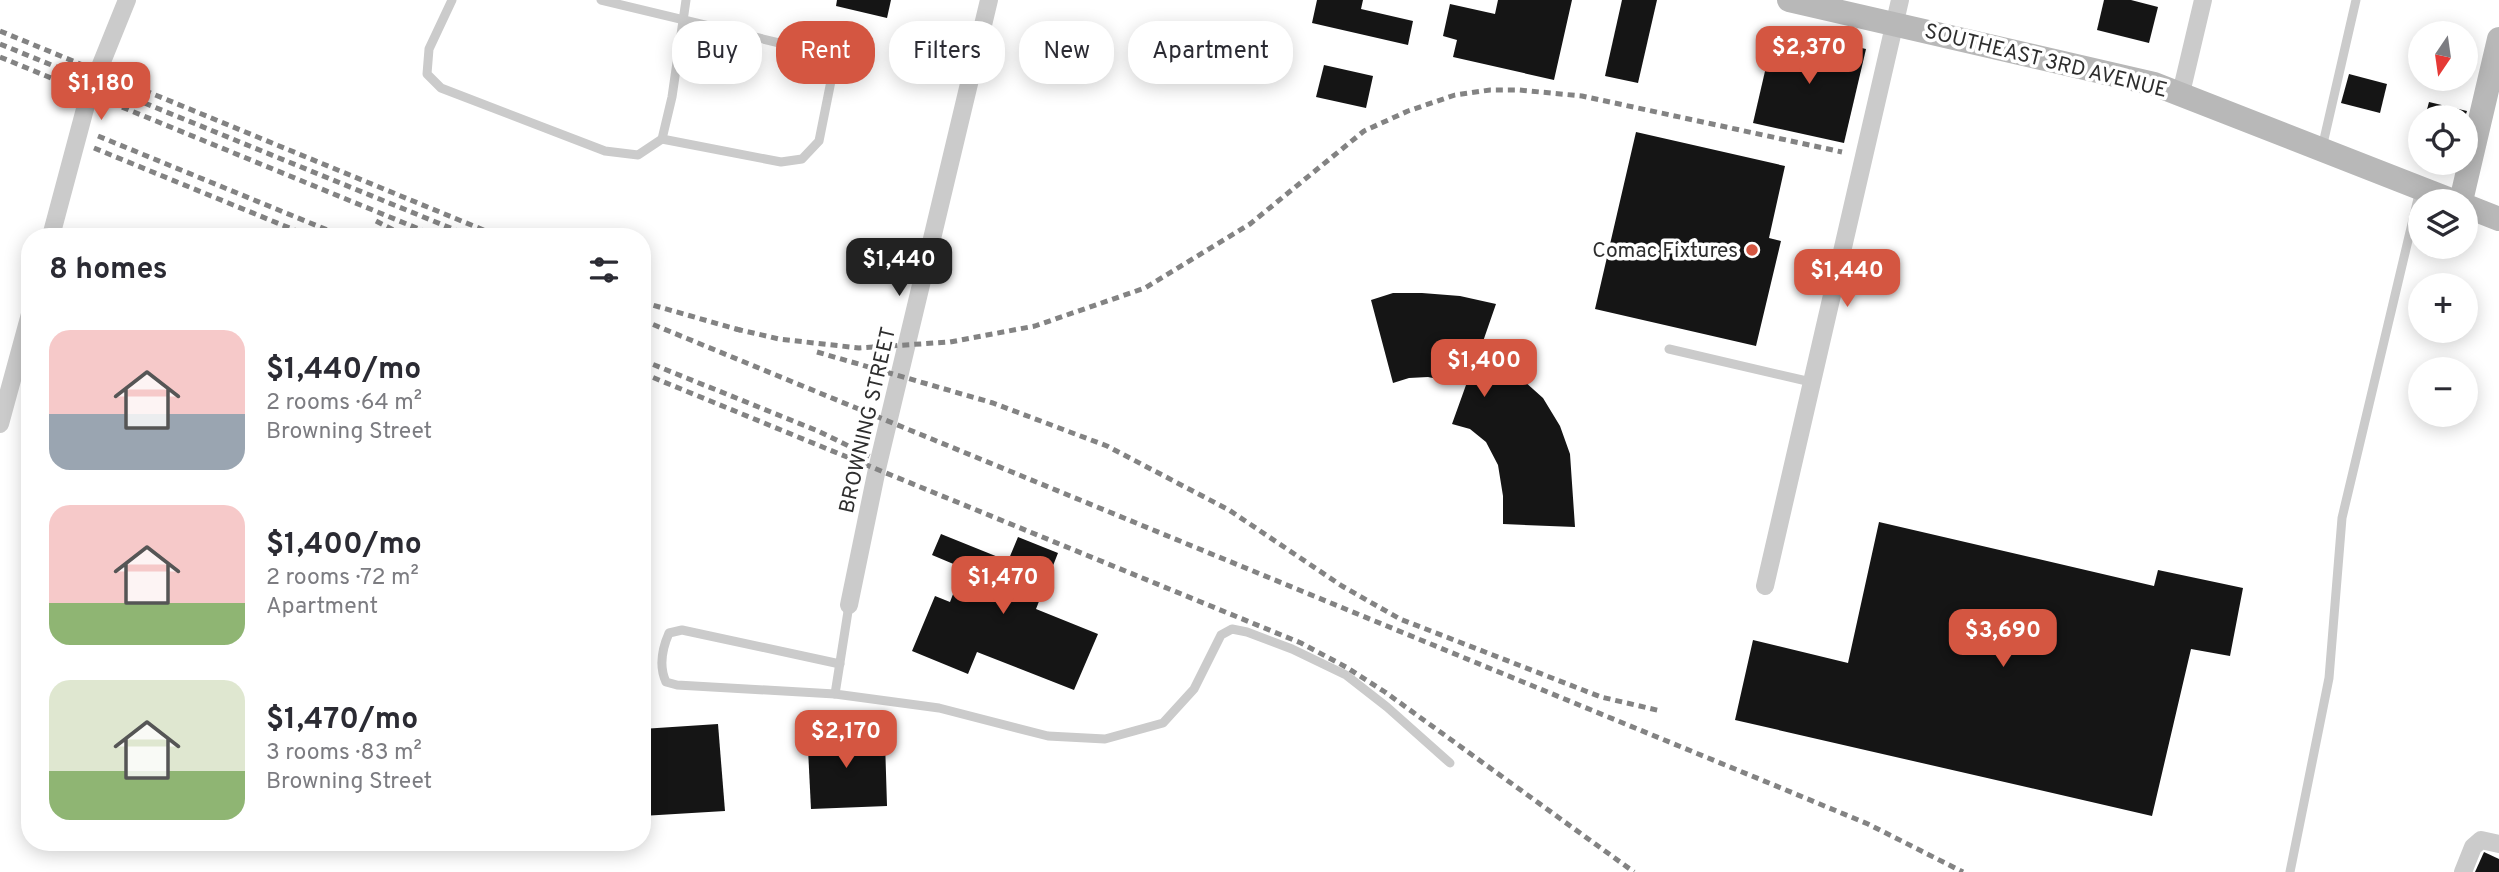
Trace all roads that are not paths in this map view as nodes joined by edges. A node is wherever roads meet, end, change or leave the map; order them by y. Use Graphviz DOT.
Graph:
graph roads {
  1 [pos="127,0"];
  2 [pos="452,0"];
  3 [pos="686,0"];
  4 [pos="989,0"];
  5 [pos="1789,0"];
  6 [pos="2203,0"];
  7 [pos="2356,0"];
  8 [pos="608,1"];
  9 [pos="1897,12"];
  10 [pos="683,20"];
  11 [pos="2499,39"];
  12 [pos="2181,93"];
  13 [pos="662,139"];
  14 [pos="2322,150"];
  15 [pos="2420,188"];
  16 [pos="2464,189"];
  17 [pos="2478,211"];
  18 [pos="2499,219"];
  19 [pos="53,228"];
  20 [pos="21,347"];
  21 [pos="1669,349"];
  22 [pos="1811,382"];
  23 [pos="0,424"];
  24 [pos="1765,586"];
  25 [pos="849,605"];
  26 [pos="840,664"];
  27 [pos="835,694"];
  28 [pos="1450,763"];
  29 [pos="2499,844"];
  30 [pos="2290,872"];
  31 [pos="2463,872"];
  1 -- 19 [label="street"];
  2 -- 13 [label="lane"];
  3 -- 10 [label="lane"];
  4 -- 25 [label="street, BROWNING STREET"];
  5 -- 9 [label="main road, SOUTHEAST 3RD AVENUE"];
  6 -- 12 [label="street"];
  7 -- 14 [label="lane"];
  8 -- 10 [label="lane"];
  9 -- 12 [label="main road, SOUTHEAST 3RD AVENUE"];
  9 -- 22 [label="street"];
  10 -- 13 [label="lane"];
  10 -- 13 [label="lane"];
  11 -- 16 [label="main road"];
  12 -- 14 [label="main road, SOUTHEAST 3RD AVENUE"];
  14 -- 15 [label="main road, SOUTHEAST 3RD AVENUE"];
  15 -- 30 [label="lane"];
  17 -- 18 [label="main road"];
  20 -- 23 [label="street"];
  21 -- 22 [label="lane"];
  22 -- 24 [label="street"];
  25 -- 26 [label="lane"];
  26 -- 27 [label="lane"];
  26 -- 27 [label="lane"];
  27 -- 28 [label="lane"];
  29 -- 31 [label="street"];
}
